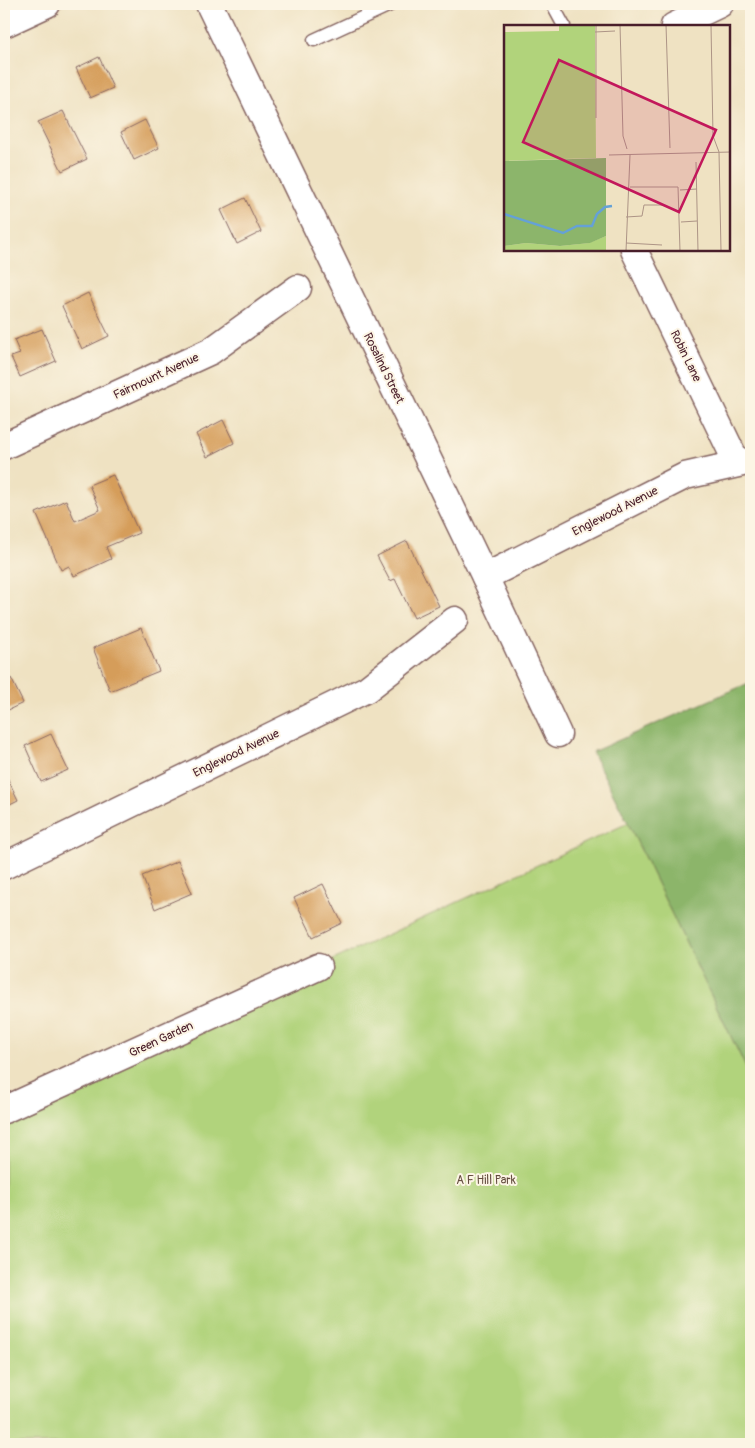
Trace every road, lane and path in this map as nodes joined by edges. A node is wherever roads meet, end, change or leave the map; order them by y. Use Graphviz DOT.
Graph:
graph roads {
  1 [pos="46,4"];
  2 [pos="209,4"];
  3 [pos="392,4"];
  4 [pos="552,4"];
  5 [pos="720,4"];
  6 [pos="4,24"];
  7 [pos="563,25"];
  8 [pos="676,25"];
  9 [pos="314,40"];
  10 [pos="635,251"];
  11 [pos="298,288"];
  12 [pos="4,446"];
  13 [pos="744,462"];
  14 [pos="485,578"];
  15 [pos="455,620"];
  16 [pos="558,734"];
  17 [pos="4,866"];
  18 [pos="318,967"];
  19 [pos="4,1110"];
  1 -- 6 [label="street"];
  2 -- 14 [label="street, Rosalind Street"];
  3 -- 9 [label="lane"];
  4 -- 7 [label="lane"];
  5 -- 8 [label="street"];
  10 -- 13 [label="street, Robin Lane"];
  11 -- 12 [label="street, Fairmount Avenue"];
  13 -- 14 [label="street, Englewood Avenue"];
  14 -- 16 [label="street, Rosalind Street"];
  15 -- 17 [label="street, Englewood Avenue"];
  18 -- 19 [label="street, Green Garden"];
}
